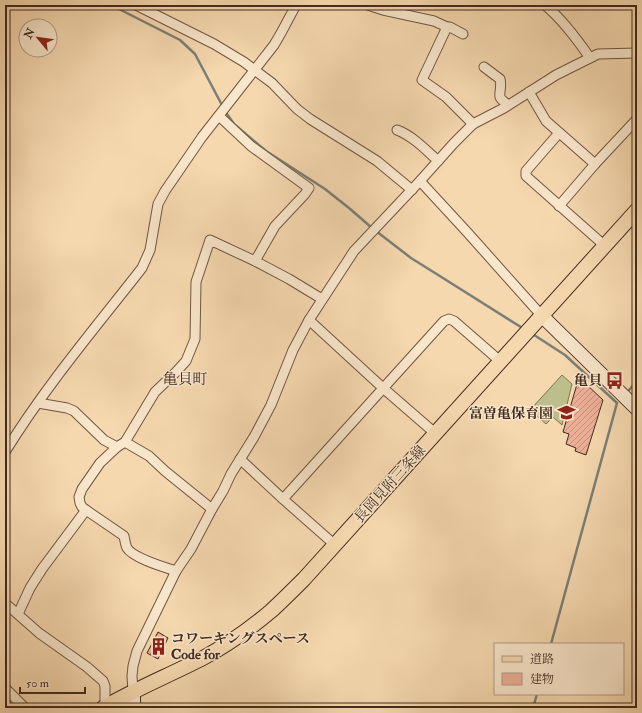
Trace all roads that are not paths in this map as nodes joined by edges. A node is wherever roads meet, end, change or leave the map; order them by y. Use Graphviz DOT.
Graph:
graph roads {
  1 [pos="136,5"];
  2 [pos="296,5"];
  3 [pos="368,5"];
  4 [pos="560,5"];
  5 [pos="549,8"];
  6 [pos="447,27"];
  7 [pos="463,34"];
  8 [pos="637,53"];
  9 [pos="590,58"];
  10 [pos="484,67"];
  11 [pos="254,70"];
  12 [pos="529,92"];
  13 [pos="508,106"];
  14 [pos="219,116"];
  15 [pos="637,119"];
  16 [pos="473,124"];
  17 [pos="397,130"];
  18 [pos="559,133"];
  19 [pos="438,161"];
  20 [pos="595,164"];
  21 [pos="420,182"];
  22 [pos="412,190"];
  23 [pos="559,206"];
  24 [pos="637,210"];
  25 [pos="605,246"];
  26 [pos="255,261"];
  27 [pos="322,300"];
  28 [pos="542,316"];
  29 [pos="309,320"];
  30 [pos="500,362"];
  31 [pos="383,388"];
  32 [pos="38,403"];
  33 [pos="637,410"];
  34 [pos="436,434"];
  35 [pos="125,442"];
  36 [pos="117,447"];
  37 [pos="5,452"];
  38 [pos="240,459"];
  39 [pos="283,499"];
  40 [pos="212,509"];
  41 [pos="86,510"];
  42 [pos="335,545"];
  43 [pos="176,572"];
  44 [pos="5,603"];
  45 [pos="18,614"];
  46 [pos="5,688"];
  47 [pos="133,691"];
  48 [pos="104,707"];
  49 [pos="25,708"];
  50 [pos="134,708"];
  1 -- 11 [label="street"];
  2 -- 11 [label="street"];
  3 -- 6 [label="street"];
  4 -- 5 [label="street"];
  5 -- 9 [label="street"];
  6 -- 7 [label="street"];
  6 -- 16 [label="street"];
  8 -- 9 [label="street"];
  9 -- 12 [label="street"];
  10 -- 13 [label="street"];
  11 -- 14 [label="street"];
  11 -- 22 [label="street"];
  12 -- 13 [label="street"];
  12 -- 18 [label="street"];
  13 -- 16 [label="street"];
  14 -- 26 [label="street"];
  14 -- 32 [label="street"];
  15 -- 20 [label="street"];
  16 -- 19 [label="street"];
  17 -- 19 [label="street"];
  18 -- 20 [label="street"];
  18 -- 23 [label="street"];
  19 -- 21 [label="street"];
  20 -- 23 [label="street"];
  21 -- 22 [label="street"];
  21 -- 28 [label="street"];
  22 -- 27 [label="street"];
  23 -- 25 [label="street"];
  24 -- 25 [label="main road, 長岡見附三条線"];
  25 -- 28 [label="main road, 長岡見附三条線"];
  26 -- 27 [label="street"];
  26 -- 35 [label="street"];
  27 -- 29 [label="street"];
  28 -- 30 [label="main road, 長岡見附三条線"];
  28 -- 33 [label="street"];
  29 -- 31 [label="street"];
  29 -- 38 [label="street"];
  30 -- 31 [label="street"];
  30 -- 34 [label="main road, 長岡見附三条線"];
  31 -- 34 [label="street"];
  31 -- 39 [label="street"];
  32 -- 36 [label="street"];
  32 -- 37 [label="street"];
  34 -- 42 [label="main road, 長岡見附三条線"];
  35 -- 36 [label="street"];
  35 -- 40 [label="street"];
  36 -- 41 [label="street"];
  38 -- 39 [label="street"];
  38 -- 40 [label="street"];
  39 -- 42 [label="street"];
  40 -- 43 [label="street"];
  41 -- 43 [label="street"];
  41 -- 45 [label="street"];
  42 -- 47 [label="main road, 長岡見附三条線"];
  43 -- 47 [label="street"];
  44 -- 45 [label="street"];
  45 -- 48 [label="street"];
  46 -- 49 [label="street"];
  47 -- 48 [label="main road, 長岡見附三条線"];
  47 -- 50 [label="street"];
}
